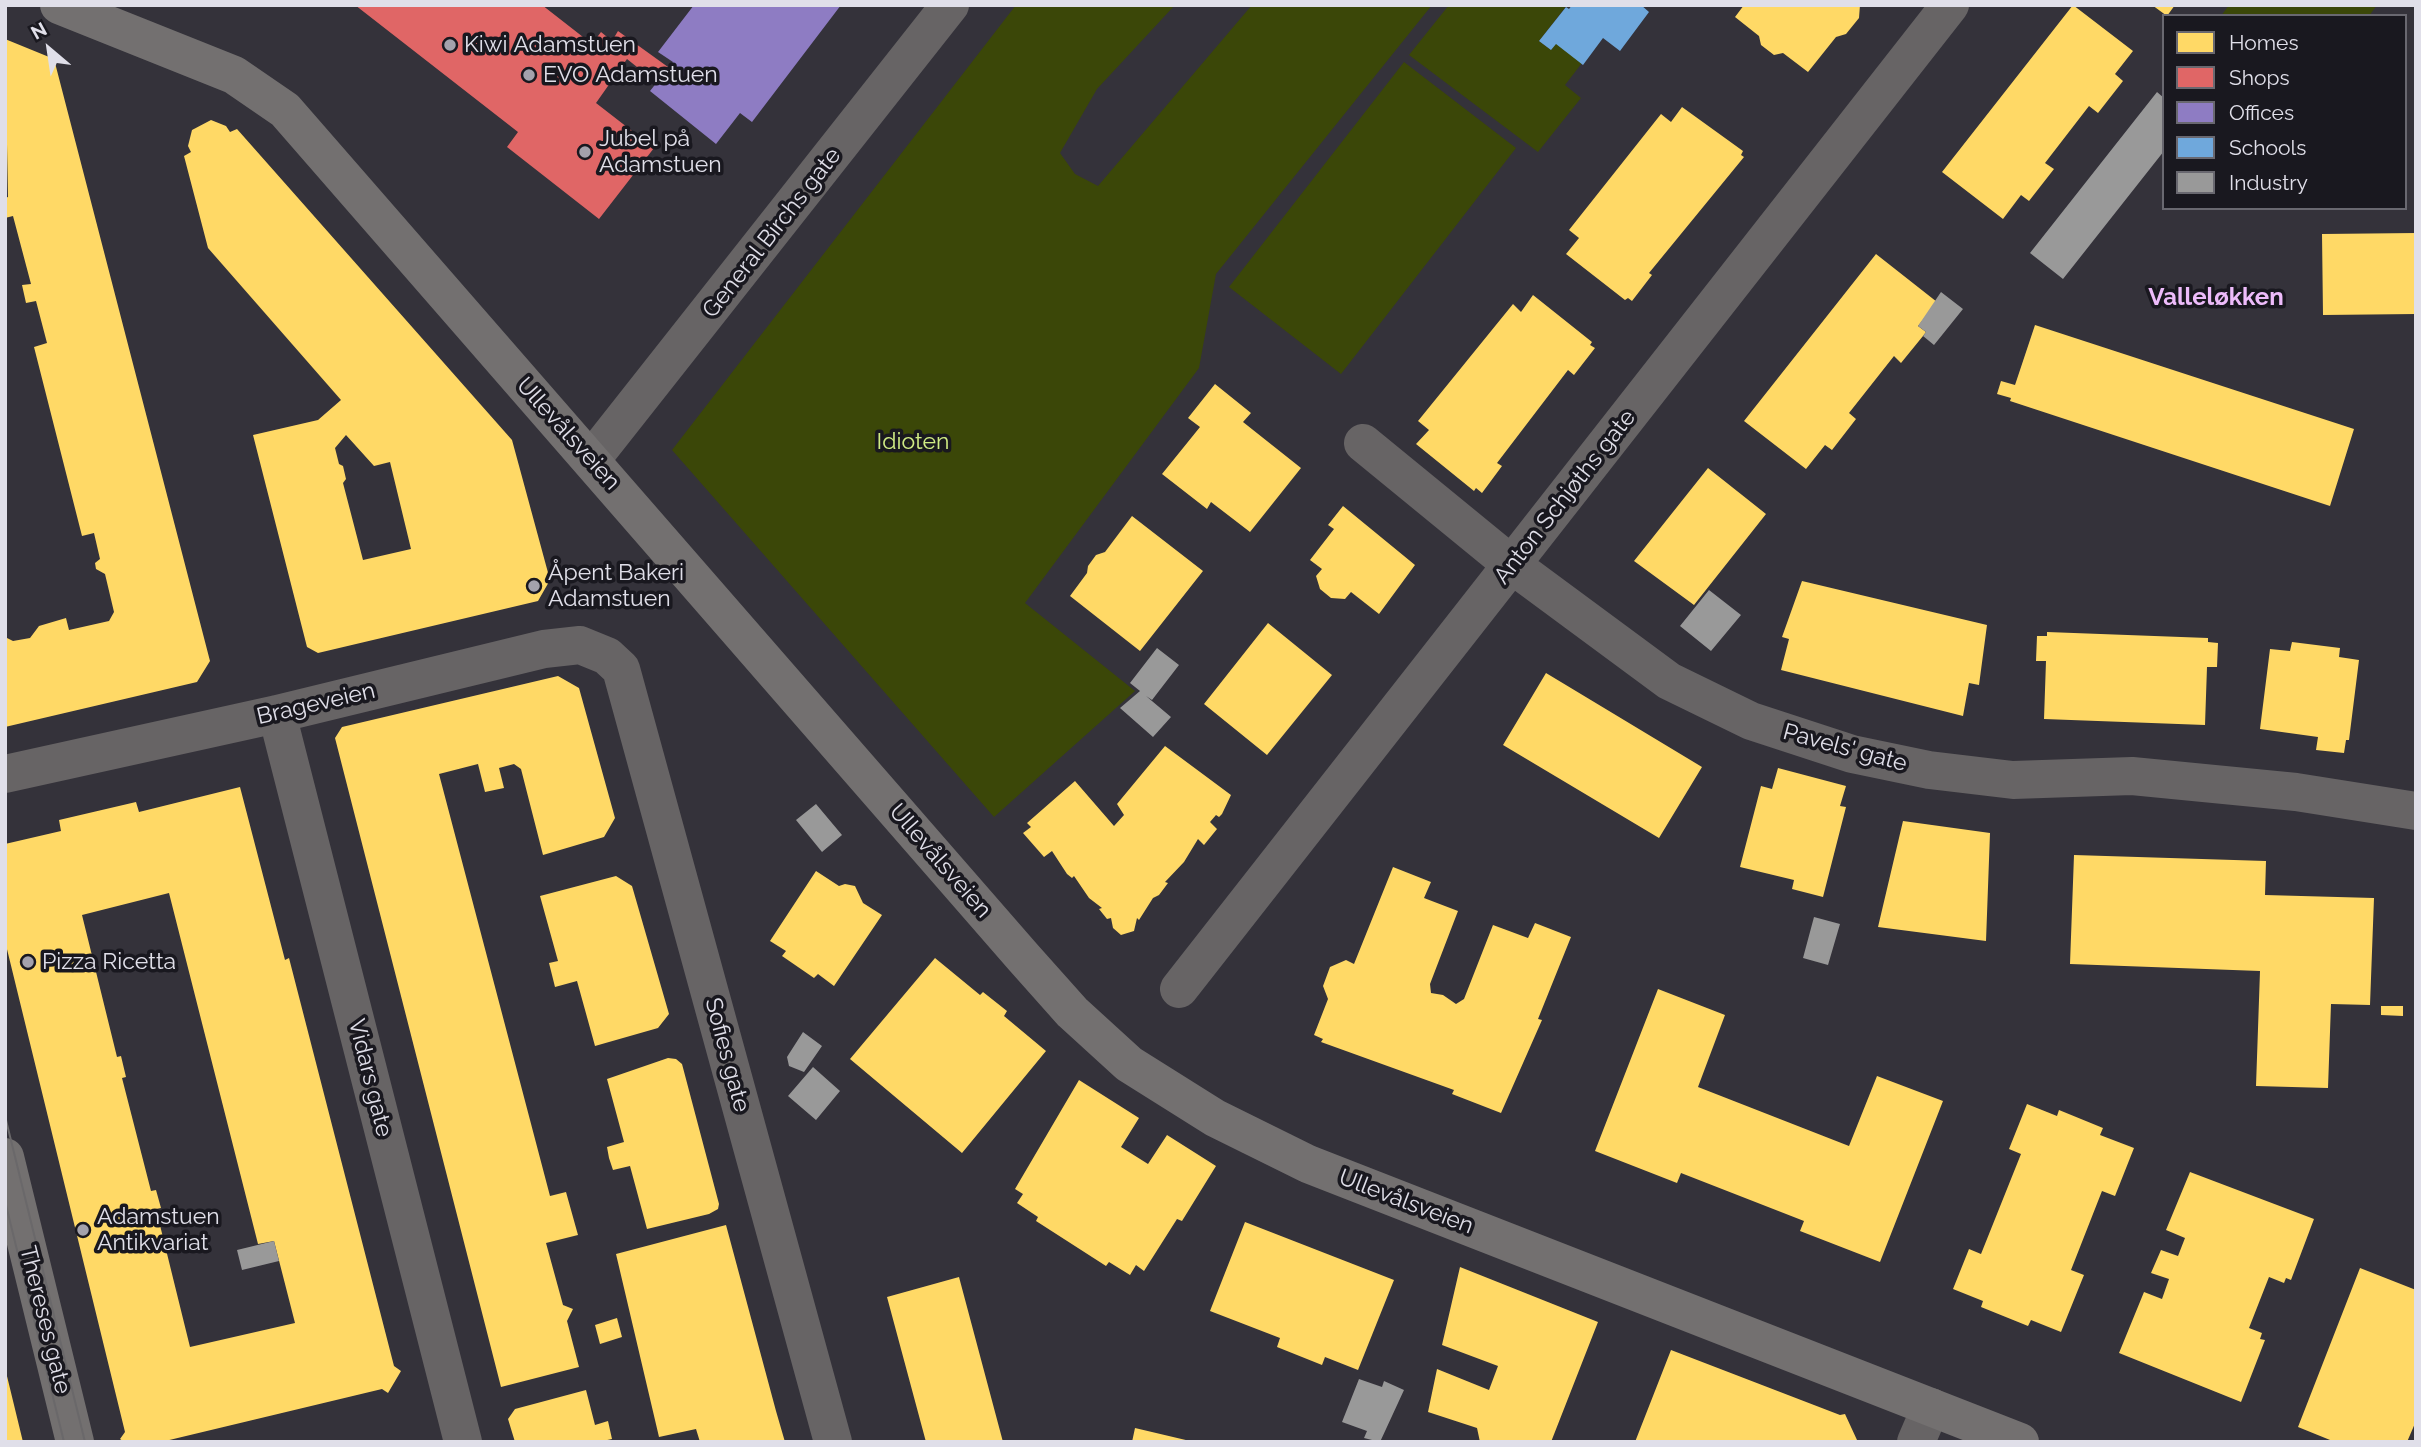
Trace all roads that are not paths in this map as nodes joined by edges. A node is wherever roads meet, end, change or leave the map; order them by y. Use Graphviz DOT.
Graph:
graph roads {
  1 [pos="59,5"];
  2 [pos="950,5"];
  3 [pos="1950,5"];
  4 [pos="1363,443"];
  5 [pos="591,460"];
  6 [pos="1512,565"];
  7 [pos="621,669"];
  8 [pos="277,714"];
  9 [pos="5,774"];
  10 [pos="2416,811"];
  11 [pos="1179,989"];
  12 [pos="5,1157"];
  13 [pos="1931,1407"];
  14 [pos="75,1442"];
  15 [pos="463,1442"];
  16 [pos="833,1442"];
  17 [pos="1916,1442"];
  18 [pos="2020,1442"];
  1 -- 5 [label="street, Ullevålsveien"];
  2 -- 5 [label="street, General Birchs gate"];
  3 -- 6 [label="street, Anton Schjøths gate"];
  4 -- 6 [label="street, Pavels' gate"];
  5 -- 13 [label="street, Ullevålsveien"];
  6 -- 10 [label="street, Pavels' gate"];
  6 -- 11 [label="street, Anton Schjøths gate"];
  7 -- 8 [label="street, Brageveien"];
  7 -- 16 [label="street, Sofies gate"];
  8 -- 9 [label="street, Brageveien"];
  8 -- 15 [label="street, Vidars gate"];
  12 -- 14 [label="street, Thereses gate"];
  13 -- 17 [label="street"];
  13 -- 18 [label="street, Ullevålsveien"];
}
